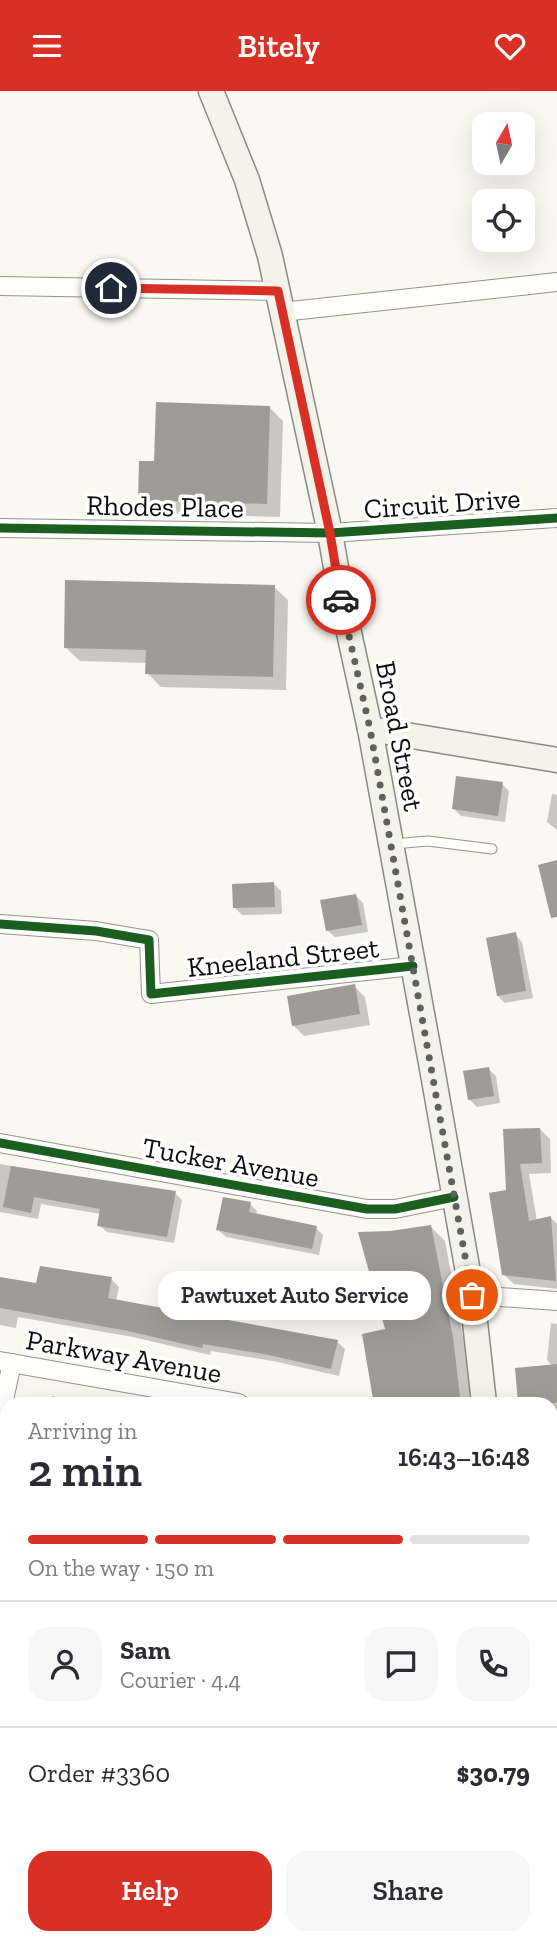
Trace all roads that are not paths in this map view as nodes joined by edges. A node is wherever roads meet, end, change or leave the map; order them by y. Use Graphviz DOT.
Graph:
graph roads {
  1 [pos="211,91"];
  2 [pos="557,282"];
  3 [pos="0,286"];
  4 [pos="280,301"];
  5 [pos="557,518"];
  6 [pos="0,528"];
  7 [pos="330,533"];
  8 [pos="370,729"];
  9 [pos="557,760"];
  10 [pos="391,844"];
  11 [pos="492,849"];
  12 [pos="0,924"];
  13 [pos="413,966"];
  14 [pos="0,1143"];
  15 [pos="454,1197"];
  16 [pos="472,1295"];
  17 [pos="557,1301"];
  18 [pos="6,1362"];
  19 [pos="2,1397"];
  20 [pos="205,1397"];
  21 [pos="483,1397"];
  1 -- 4 [label="main road, Broad Street"];
  2 -- 4 [label="street"];
  3 -- 4 [label="street"];
  4 -- 7 [label="main road, Broad Street"];
  5 -- 7 [label="street, Circuit Drive"];
  6 -- 7 [label="street, Rhodes Place"];
  7 -- 8 [label="main road, Broad Street"];
  8 -- 9 [label="main road"];
  8 -- 10 [label="main road, Broad Street"];
  10 -- 11 [label="lane"];
  10 -- 13 [label="main road, Broad Street"];
  12 -- 13 [label="street, Kneeland Street"];
  13 -- 15 [label="main road, Broad Street"];
  14 -- 15 [label="street, Tucker Avenue"];
  15 -- 16 [label="main road, Broad Street"];
  16 -- 17 [label="street"];
  16 -- 21 [label="main road, Broad Street"];
  18 -- 19 [label="street"];
  18 -- 20 [label="street, Parkway Avenue"];
}
